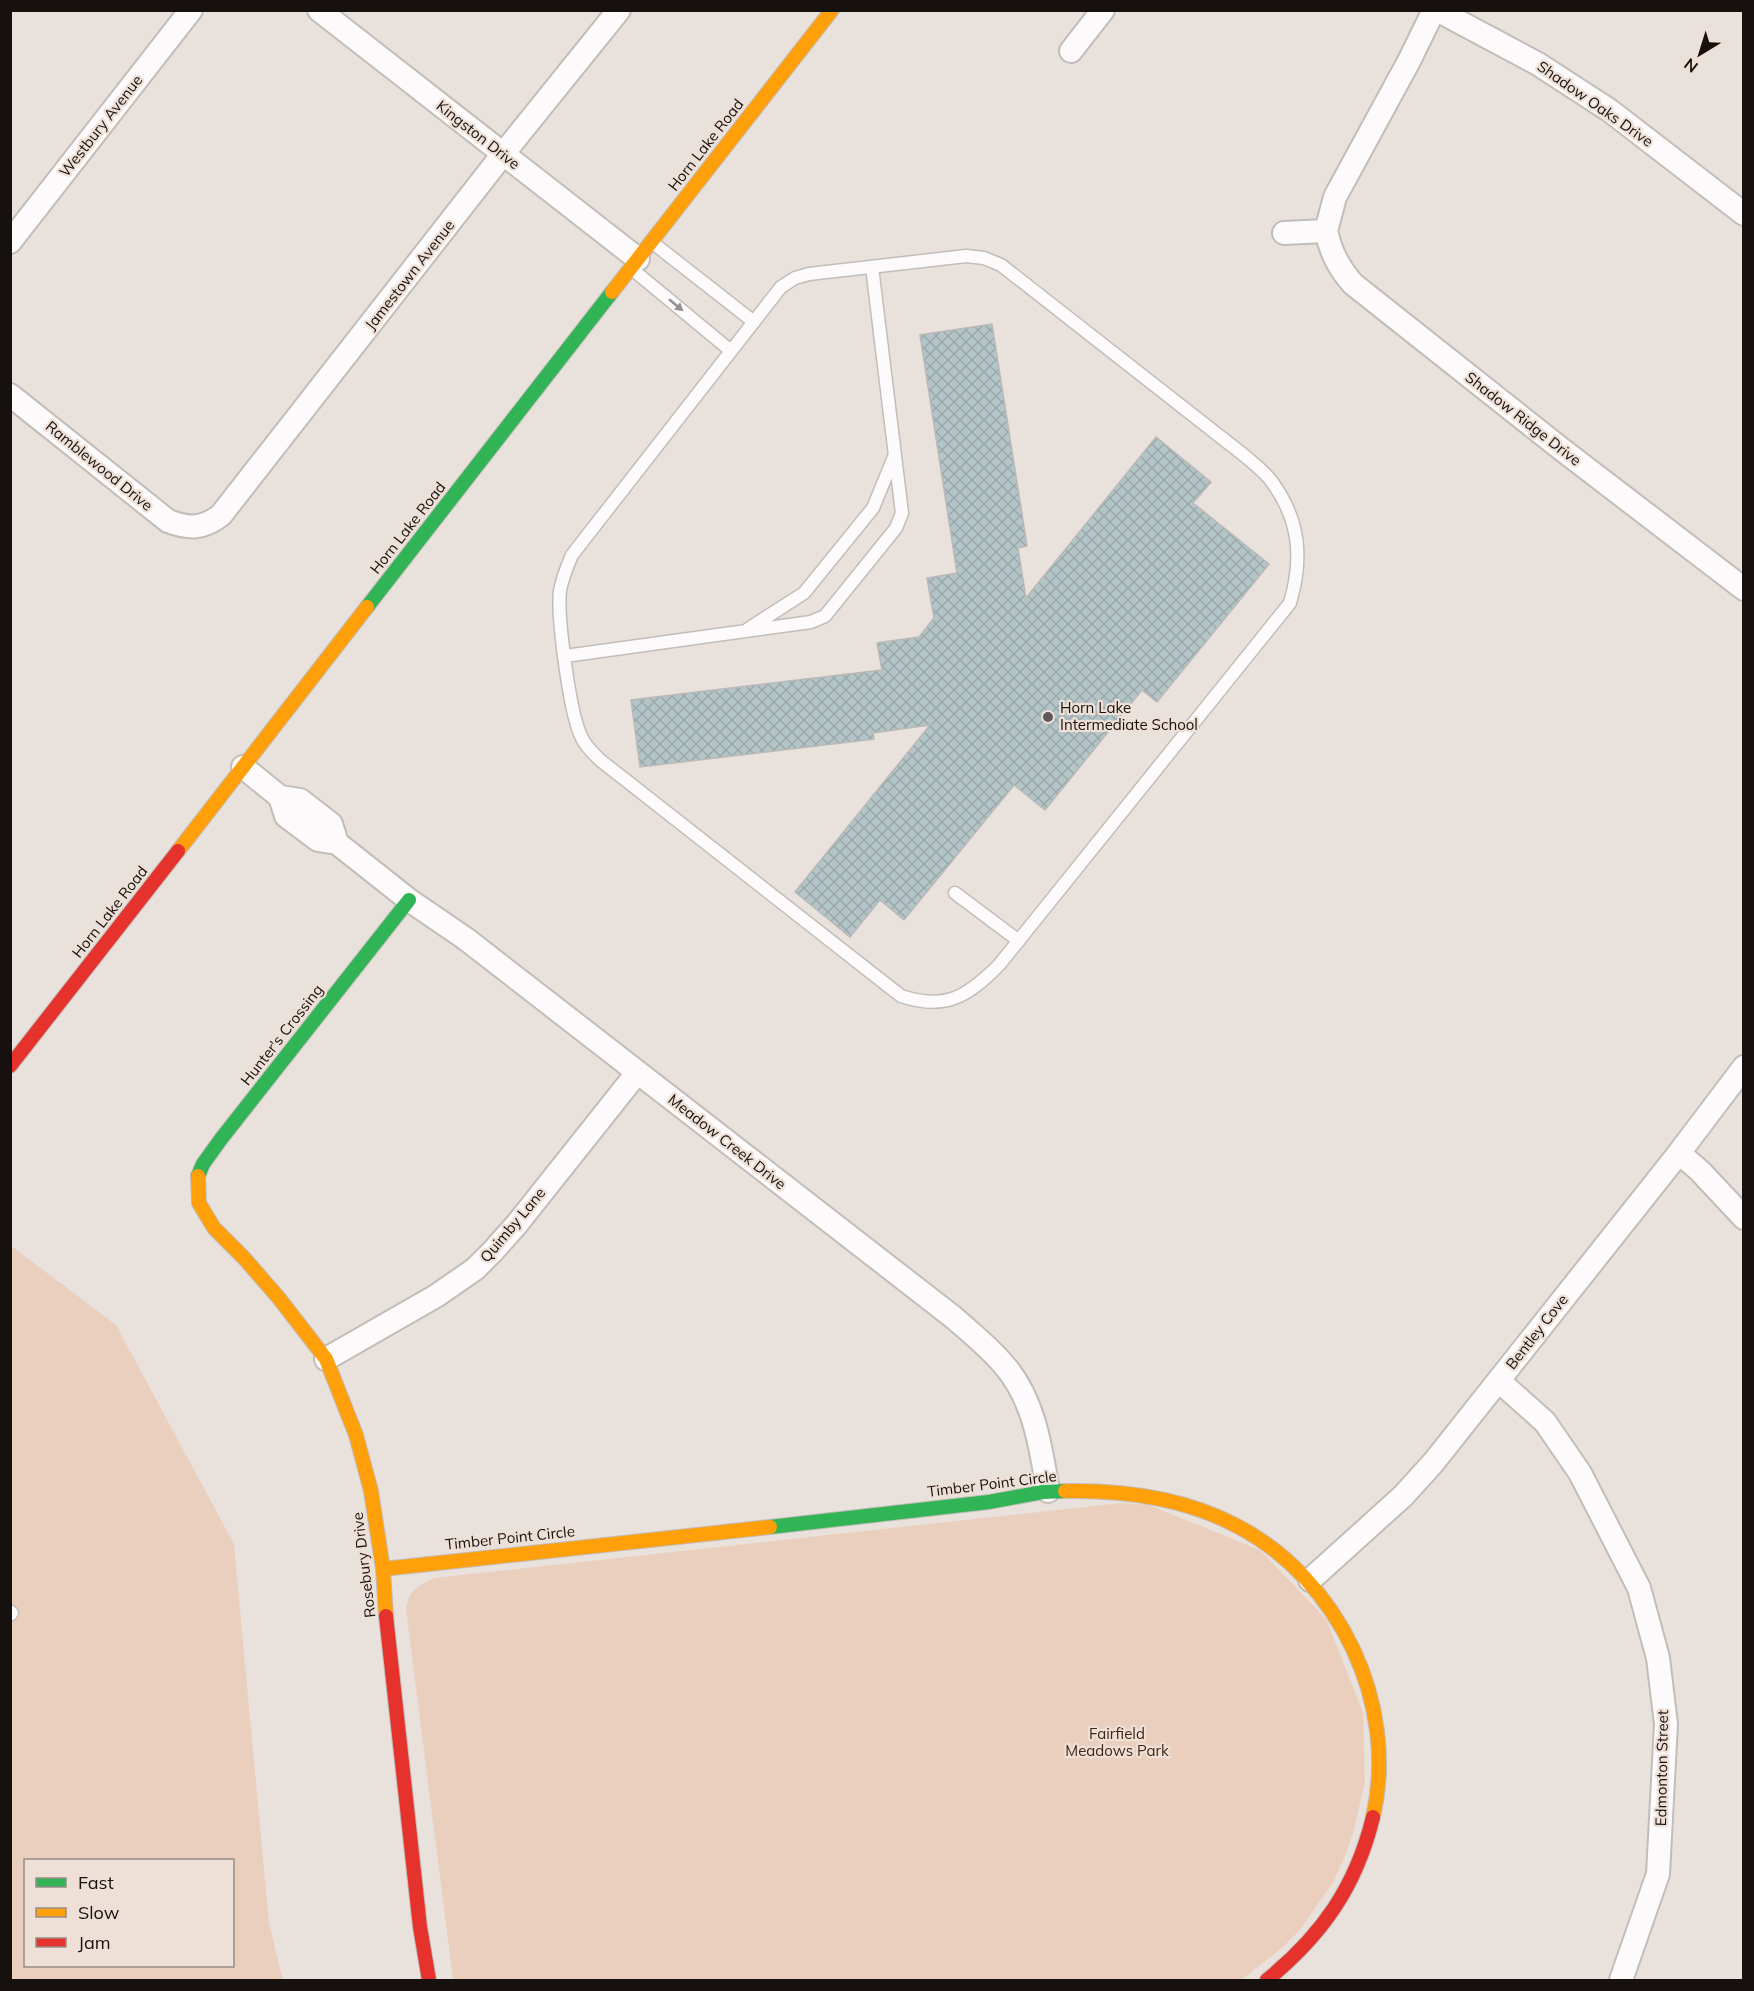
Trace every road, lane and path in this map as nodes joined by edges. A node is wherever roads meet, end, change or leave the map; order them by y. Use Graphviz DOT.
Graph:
graph roads {
  1 [pos="191,10"];
  2 [pos="319,10"];
  3 [pos="620,10"];
  4 [pos="831,10"];
  5 [pos="1103,10"];
  6 [pos="1436,10"];
  7 [pos="1071,51"];
  8 [pos="503,154"];
  9 [pos="1743,214"];
  10 [pos="1326,231"];
  11 [pos="1284,233"];
  12 [pos="10,242"];
  13 [pos="640,256"];
  14 [pos="872,267"];
  15 [pos="753,322"];
  16 [pos="731,351"];
  17 [pos="10,395"];
  18 [pos="895,455"];
  19 [pos="193,527"];
  20 [pos="1743,589"];
  21 [pos="744,631"];
  22 [pos="565,656"];
  23 [pos="243,767"];
  24 [pos="955,893"];
  25 [pos="409,900"];
  26 [pos="1019,941"];
  27 [pos="14,1055"];
  28 [pos="1743,1067"];
  29 [pos="636,1073"];
  30 [pos="1679,1153"];
  31 [pos="198,1197"];
  32 [pos="1743,1218"];
  33 [pos="326,1359"];
  34 [pos="1499,1381"];
  35 [pos="1048,1491"];
  36 [pos="383,1569"];
  37 [pos="1310,1580"];
  38 [pos="1625,1979"];
  39 [pos="429,1980"];
  40 [pos="1266,1980"];
  1 -- 12 [label="street, Westbury Avenue"];
  2 -- 8 [label="street, Kingston Drive"];
  3 -- 8 [label="street, Jamestown Avenue"];
  4 -- 13 [label="street, Horn Lake Road"];
  5 -- 7 [label="street"];
  6 -- 9 [label="street, Shadow Oaks Drive"];
  6 -- 10 [label="street"];
  8 -- 13 [label="street, Kingston Drive"];
  8 -- 19 [label="street, Jamestown Avenue"];
  10 -- 11 [label="street"];
  10 -- 20 [label="street, Shadow Ridge Drive"];
  13 -- 15 [label="lane"];
  13 -- 16 [label="lane, one-way"];
  13 -- 23 [label="street, Horn Lake Road"];
  14 -- 15 [label="lane"];
  14 -- 18 [label="lane"];
  14 -- 26 [label="lane"];
  15 -- 16 [label="lane"];
  16 -- 22 [label="lane"];
  17 -- 19 [label="street, Ramblewood Drive"];
  18 -- 21 [label="lane"];
  18 -- 21 [label="lane"];
  21 -- 22 [label="lane"];
  22 -- 26 [label="lane"];
  23 -- 25 [label="street, Meadow Creek Drive"];
  23 -- 27 [label="street, Horn Lake Road"];
  24 -- 26 [label="lane"];
  25 -- 29 [label="street, Meadow Creek Drive"];
  25 -- 31 [label="street, Hunter's Crossing"];
  28 -- 30 [label="street, Bentley Cove"];
  29 -- 33 [label="street, Quimby Lane"];
  29 -- 35 [label="street, Meadow Creek Drive"];
  30 -- 32 [label="street"];
  30 -- 34 [label="street, Bentley Cove"];
  31 -- 33 [label="street, Rosebury Drive"];
  33 -- 36 [label="street, Rosebury Drive"];
  34 -- 37 [label="street, Bentley Cove"];
  34 -- 38 [label="street, Edmonton Street"];
  35 -- 36 [label="street, Timber Point Circle"];
  35 -- 37 [label="street, Timber Point Circle"];
  36 -- 39 [label="street, Rosebury Drive"];
  37 -- 40 [label="street, Timber Point Circle"];
}
